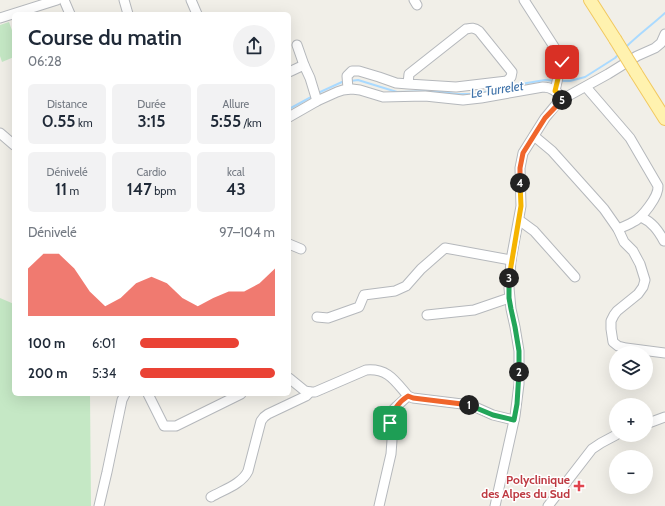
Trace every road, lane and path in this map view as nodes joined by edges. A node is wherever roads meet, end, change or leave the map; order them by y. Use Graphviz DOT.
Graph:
graph roads {
  1 [pos="57,0"];
  2 [pos="64,0"];
  3 [pos="124,0"];
  4 [pos="191,0"];
  5 [pos="524,0"];
  6 [pos="590,0"];
  7 [pos="19,12"];
  8 [pos="69,12"];
  9 [pos="127,12"];
  10 [pos="196,12"];
  11 [pos="12,14"];
  12 [pos="0,18"];
  13 [pos="665,34"];
  14 [pos="297,45"];
  15 [pos="304,65"];
  16 [pos="291,71"];
  17 [pos="348,84"];
  18 [pos="408,84"];
  19 [pos="557,84"];
  20 [pos="586,87"];
  21 [pos="316,97"];
  22 [pos="563,99"];
  23 [pos="291,116"];
  24 [pos="665,119"];
  25 [pos="0,133"];
  26 [pos="534,136"];
  27 [pos="12,142"];
  28 [pos="641,217"];
  29 [pos="519,220"];
  30 [pos="618,229"];
  31 [pos="665,240"];
  32 [pos="291,245"];
  33 [pos="301,249"];
  34 [pos="511,260"];
  35 [pos="575,277"];
  36 [pos="509,298"];
  37 [pos="427,315"];
  38 [pos="317,317"];
  39 [pos="665,353"];
  40 [pos="291,380"];
  41 [pos="310,392"];
  42 [pos="124,396"];
  43 [pos="149,396"];
  44 [pos="237,396"];
  45 [pos="408,396"];
  46 [pos="665,417"];
  47 [pos="514,420"];
  48 [pos="653,421"];
  49 [pos="609,439"];
  50 [pos="211,497"];
  51 [pos="99,506"];
  52 [pos="379,506"];
  53 [pos="495,506"];
  54 [pos="548,506"];
  1 -- 7 [label="street"];
  2 -- 8 [label="street"];
  3 -- 9 [label="street"];
  4 -- 10 [label="street"];
  5 -- 19 [label="street"];
  6 -- 24 [label="main road, bridge"];
  11 -- 12 [label="street"];
  13 -- 20 [label="street"];
  14 -- 15 [label="street"];
  15 -- 16 [label="street"];
  15 -- 21 [label="street"];
  17 -- 18 [label="street"];
  17 -- 19 [label="street"];
  17 -- 21 [label="street"];
  18 -- 18 [label="street"];
  19 -- 22 [label="street"];
  20 -- 22 [label="street"];
  20 -- 28 [label="street"];
  21 -- 23 [label="street"];
  22 -- 26 [label="street"];
  25 -- 27 [label="street"];
  26 -- 29 [label="street"];
  26 -- 30 [label="street"];
  28 -- 30 [label="street"];
  28 -- 31 [label="street"];
  29 -- 34 [label="street"];
  29 -- 35 [label="street"];
  30 -- 39 [label="street"];
  32 -- 33 [label="street"];
  34 -- 36 [label="street"];
  34 -- 38 [label="street"];
  36 -- 37 [label="street"];
  36 -- 47 [label="street"];
  40 -- 41 [label="street"];
  41 -- 45 [label="street"];
  41 -- 50 [label="street"];
  42 -- 51 [label="street"];
  43 -- 44 [label="street"];
  45 -- 47 [label="street"];
  45 -- 52 [label="street"];
  46 -- 48 [label="street"];
  47 -- 53 [label="street"];
  49 -- 54 [label="street"];
}
